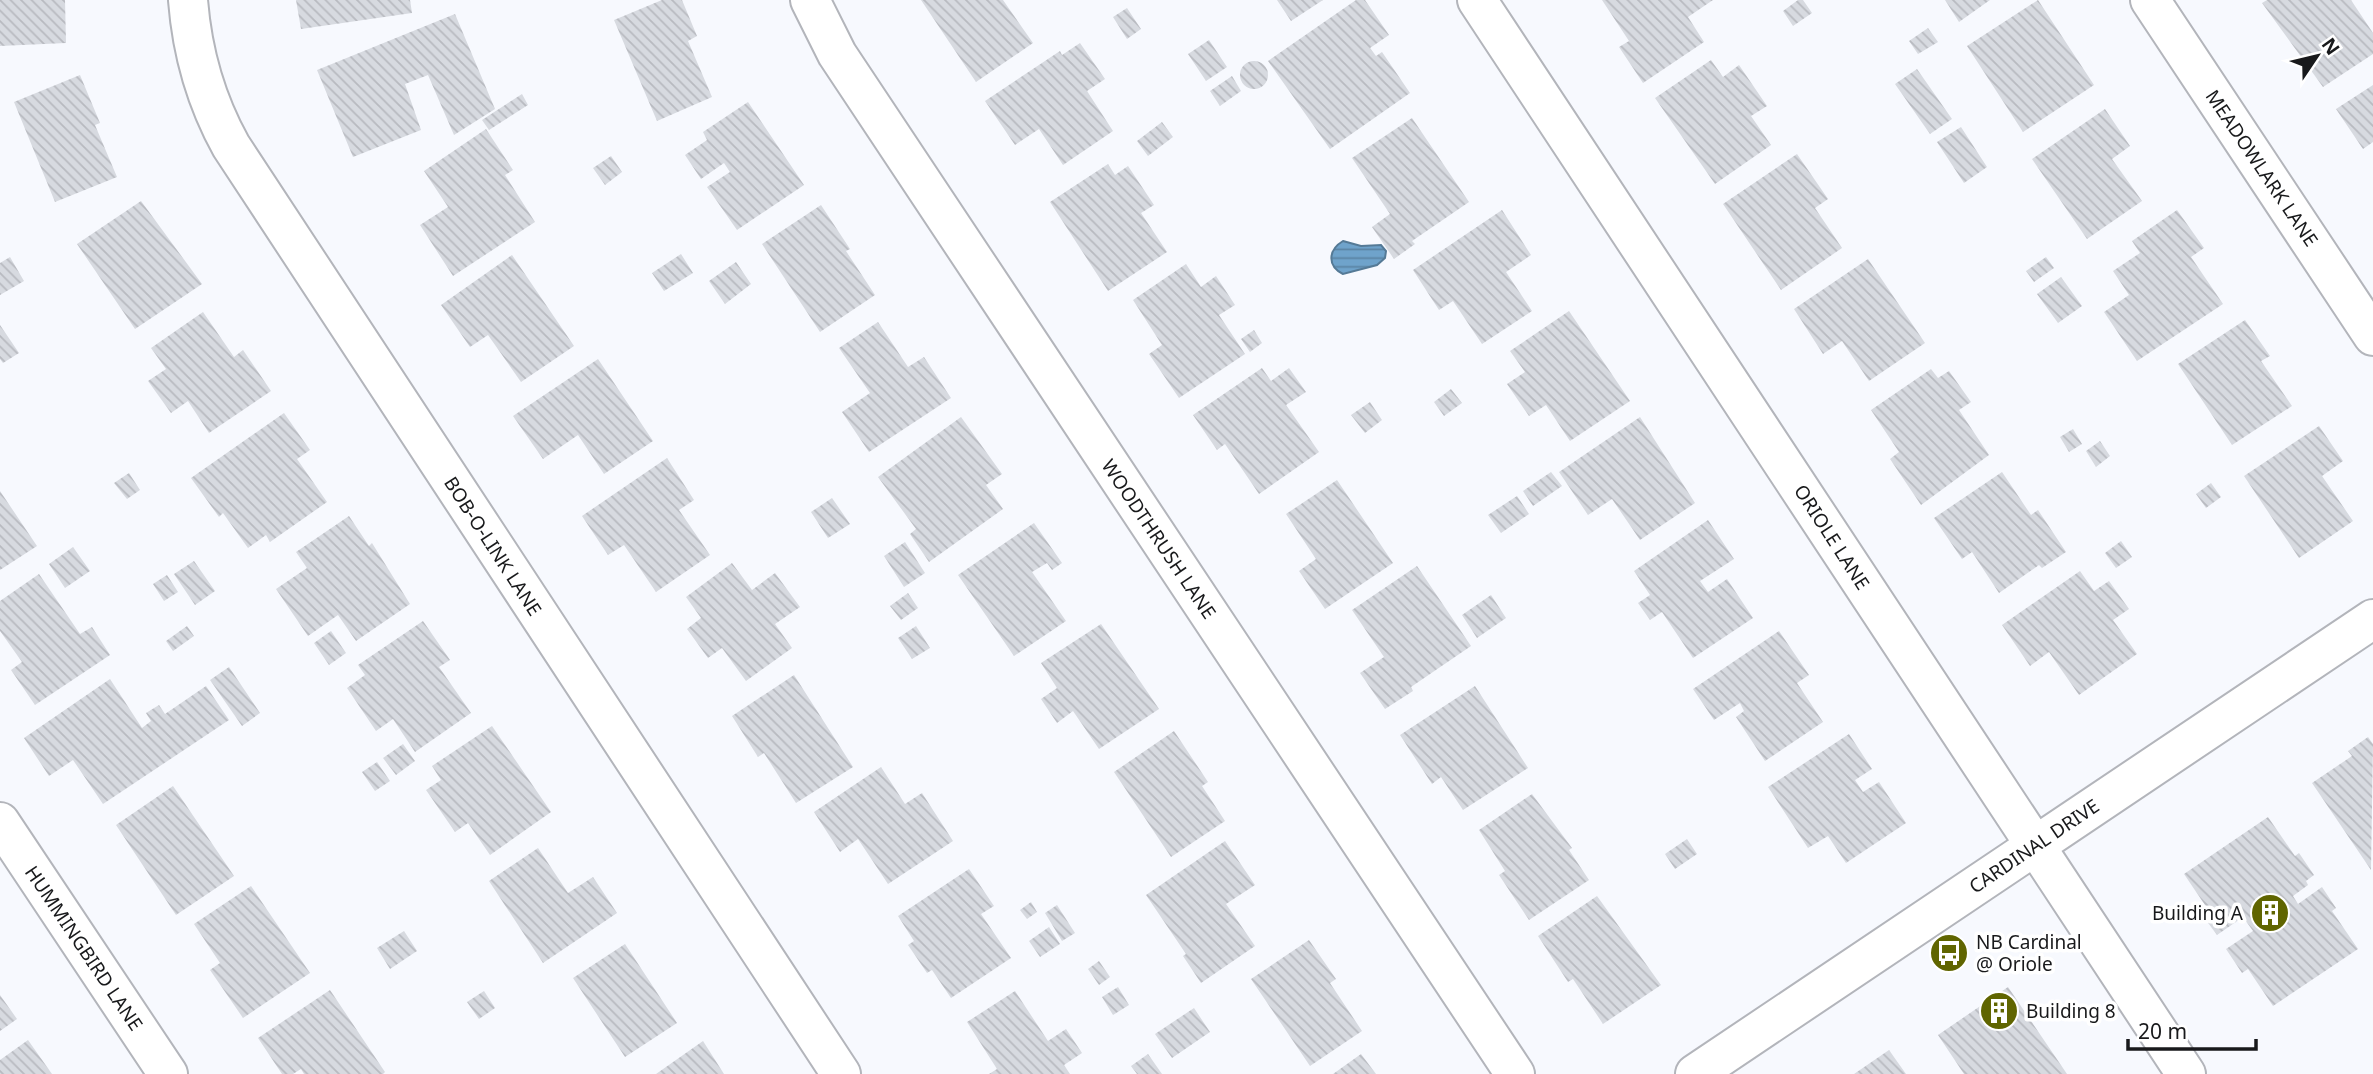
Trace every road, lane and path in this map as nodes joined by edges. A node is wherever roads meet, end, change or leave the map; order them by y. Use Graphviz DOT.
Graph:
graph roads {
  1 [pos="188,0"];
  2 [pos="810,0"];
  3 [pos="1477,0"];
  4 [pos="2150,0"];
  5 [pos="2373,336"];
  6 [pos="2373,619"];
  7 [pos="0,822"];
  8 [pos="2035,844"];
  9 [pos="168,1074"];
  10 [pos="841,1074"];
  11 [pos="1515,1074"];
  12 [pos="1695,1074"];
  13 [pos="2186,1074"];
  1 -- 10 [label="street, BOB-O-LINK LANE"];
  2 -- 11 [label="street, WOODTHRUSH LANE"];
  3 -- 8 [label="street, ORIOLE LANE"];
  4 -- 5 [label="street, MEADOWLARK LANE"];
  6 -- 8 [label="street, CARDINAL DRIVE"];
  7 -- 9 [label="street, HUMMINGBIRD LANE"];
  8 -- 12 [label="street, CARDINAL DRIVE"];
  8 -- 13 [label="street, ORIOLE LANE"];
}
